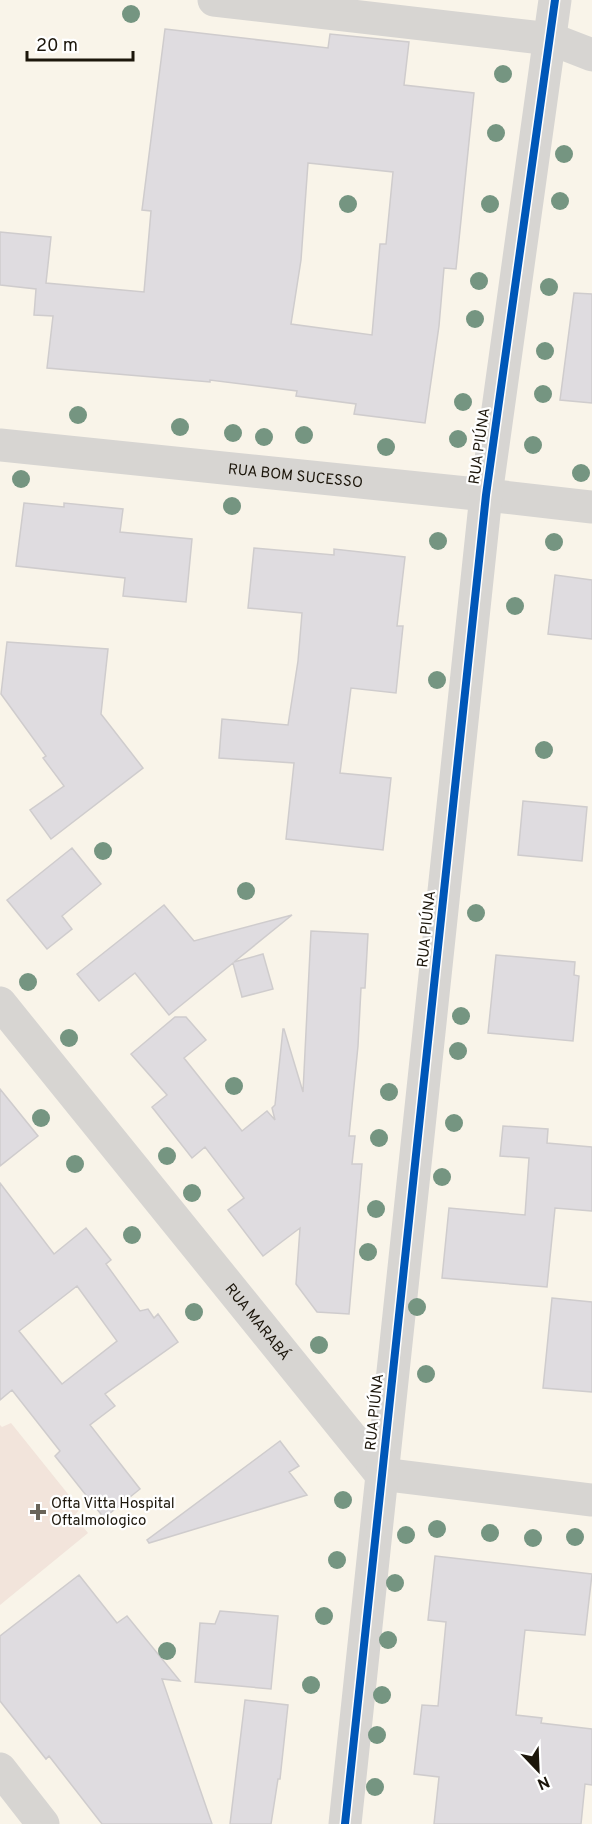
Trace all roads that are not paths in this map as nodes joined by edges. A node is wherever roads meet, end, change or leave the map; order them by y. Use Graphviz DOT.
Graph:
graph roads {
  1 [pos="214,0"];
  2 [pos="555,0"];
  3 [pos="286,4"];
  4 [pos="551,39"];
  5 [pos="592,55"];
  6 [pos="0,445"];
  7 [pos="486,495"];
  8 [pos="592,507"];
  9 [pos="0,1003"];
  10 [pos="381,1474"];
  11 [pos="592,1500"];
  12 [pos="0,1769"];
  13 [pos="44,1824"];
  14 [pos="345,1824"];
  1 -- 3 [label="street"];
  2 -- 4 [label="street, RUA PIÚNA"];
  3 -- 4 [label="street"];
  4 -- 5 [label="street"];
  4 -- 7 [label="street, RUA PIÚNA"];
  6 -- 7 [label="street, RUA BOM SUCESSO"];
  7 -- 8 [label="street, RUA BOM SUCESSO"];
  7 -- 10 [label="street, RUA PIÚNA"];
  9 -- 10 [label="street, RUA MARABÁ"];
  10 -- 11 [label="street"];
  10 -- 14 [label="street, RUA PIÚNA"];
  12 -- 13 [label="street"];
}
